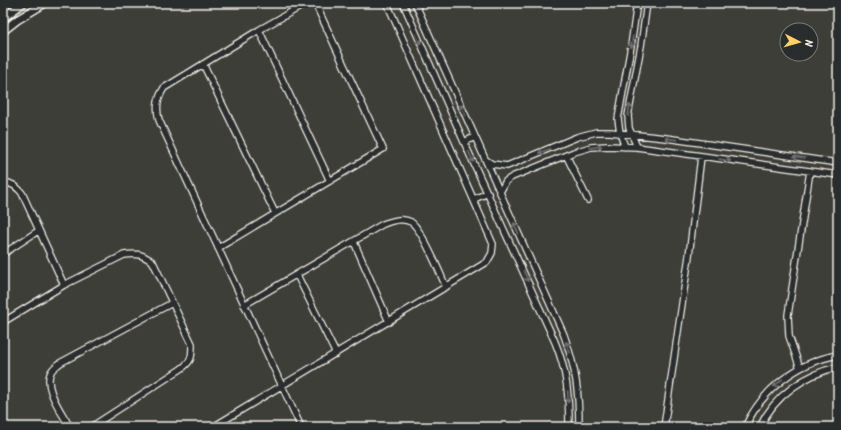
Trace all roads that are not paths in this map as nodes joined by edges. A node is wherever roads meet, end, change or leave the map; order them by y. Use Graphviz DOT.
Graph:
graph roads {
  1 [pos="23,3"];
  2 [pos="45,3"];
  3 [pos="307,3"];
  4 [pos="316,3"];
  5 [pos="387,3"];
  6 [pos="403,3"];
  7 [pos="415,3"];
  8 [pos="637,3"];
  9 [pos="647,3"];
  10 [pos="3,18"];
  11 [pos="259,30"];
  12 [pos="3,31"];
  13 [pos="203,64"];
  14 [pos="620,133"];
  15 [pos="631,134"];
  16 [pos="475,137"];
  17 [pos="464,142"];
  18 [pos="625,146"];
  19 [pos="637,147"];
  20 [pos="566,155"];
  21 [pos="702,157"];
  22 [pos="486,160"];
  23 [pos="838,163"];
  24 [pos="810,171"];
  25 [pos="838,175"];
  26 [pos="330,181"];
  27 [pos="3,182"];
  28 [pos="500,192"];
  29 [pos="488,193"];
  30 [pos="474,199"];
  31 [pos="588,200"];
  32 [pos="507,210"];
  33 [pos="275,213"];
  34 [pos="498,215"];
  35 [pos="38,231"];
  36 [pos="354,242"];
  37 [pos="218,248"];
  38 [pos="3,254"];
  39 [pos="297,275"];
  40 [pos="64,285"];
  41 [pos="446,287"];
  42 [pos="172,303"];
  43 [pos="244,305"];
  44 [pos="3,322"];
  45 [pos="389,322"];
  46 [pos="336,354"];
  47 [pos="838,356"];
  48 [pos="838,367"];
  49 [pos="800,368"];
  50 [pos="282,386"];
  51 [pos="224,420"];
  52 [pos="70,427"];
  53 [pos="91,427"];
  54 [pos="213,427"];
  55 [pos="228,427"];
  56 [pos="301,427"];
  57 [pos="569,427"];
  58 [pos="579,427"];
  59 [pos="664,427"];
  60 [pos="745,427"];
  61 [pos="760,427"];
  1 -- 10 [label="street"];
  2 -- 12 [label="street"];
  3 -- 11 [label="street"];
  4 -- 26 [label="street"];
  5 -- 30 [label="street"];
  6 -- 17 [label="street, one-way"];
  16 -- 7 [label="street, one-way"];
  8 -- 14 [label="street, one-way"];
  15 -- 9 [label="street, one-way"];
  11 -- 13 [label="street"];
  11 -- 26 [label="street"];
  13 -- 33 [label="street"];
  13 -- 37 [label="street"];
  14 -- 15 [label="street"];
  14 -- 18 [label="street"];
  14 -- 22 [label="street, one-way"];
  15 -- 19 [label="street"];
  23 -- 15 [label="street, one-way"];
  16 -- 17 [label="street"];
  16 -- 22 [label="street"];
  17 -- 29 [label="street, one-way"];
  18 -- 19 [label="street"];
  20 -- 18 [label="street, one-way"];
  19 -- 21 [label="street"];
  20 -- 28 [label="street"];
  20 -- 31 [label="street"];
  21 -- 24 [label="street, one-way"];
  21 -- 59 [label="street"];
  22 -- 28 [label="street"];
  24 -- 25 [label="street"];
  24 -- 49 [label="street"];
  26 -- 33 [label="street"];
  27 -- 35 [label="street"];
  28 -- 32 [label="street"];
  29 -- 30 [label="street"];
  29 -- 34 [label="street"];
  30 -- 41 [label="street"];
  32 -- 34 [label="street"];
  58 -- 32 [label="street, one-way"];
  33 -- 37 [label="street"];
  34 -- 57 [label="street, one-way"];
  35 -- 38 [label="street"];
  35 -- 40 [label="street"];
  36 -- 39 [label="street"];
  36 -- 41 [label="street"];
  36 -- 45 [label="street"];
  37 -- 43 [label="street"];
  39 -- 43 [label="street"];
  39 -- 46 [label="street"];
  40 -- 42 [label="street"];
  40 -- 44 [label="street"];
  41 -- 45 [label="street"];
  42 -- 52 [label="street"];
  42 -- 53 [label="street"];
  43 -- 50 [label="street"];
  45 -- 46 [label="street"];
  46 -- 50 [label="street"];
  47 -- 49 [label="street"];
  48 -- 61 [label="street"];
  49 -- 60 [label="street, one-way"];
  50 -- 51 [label="street"];
  50 -- 56 [label="street"];
  51 -- 54 [label="street"];
  51 -- 55 [label="street"];
}
